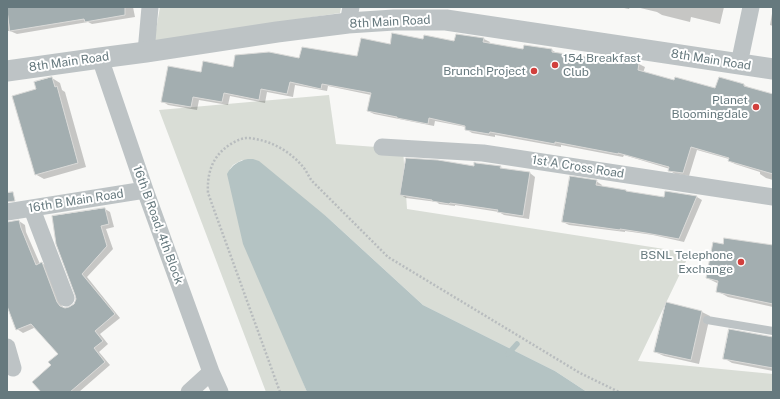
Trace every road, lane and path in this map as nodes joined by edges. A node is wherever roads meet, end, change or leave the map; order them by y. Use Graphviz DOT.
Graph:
graph roads {
  1 [pos="150,7"];
  2 [pos="751,7"];
  3 [pos="350,15"];
  4 [pos="146,52"];
  5 [pos="100,58"];
  6 [pos="739,64"];
  7 [pos="773,69"];
  8 [pos="7,71"];
  9 [pos="382,147"];
  10 [pos="145,190"];
  11 [pos="773,197"];
  12 [pos="32,209"];
  13 [pos="7,212"];
  14 [pos="66,298"];
  15 [pos="707,320"];
  16 [pos="773,331"];
  17 [pos="7,347"];
  18 [pos="13,368"];
  19 [pos="211,372"];
  20 [pos="189,392"];
  21 [pos="220,392"];
  22 [pos="280,392"];
  23 [pos="619,392"];
  1 -- 4 [label="street"];
  2 -- 6 [label="street"];
  3 -- 4 [label="street, 8th Main Road"];
  3 -- 6 [label="street, 8th Main Road"];
  4 -- 5 [label="street, 8th Main Road"];
  5 -- 8 [label="street, 8th Main Road"];
  5 -- 10 [label="street, 16th B Road, 4th Block"];
  6 -- 7 [label="street, 8th Main Road"];
  9 -- 11 [label="street, 1st A Cross Road"];
  10 -- 12 [label="street, 16th B Main Road"];
  10 -- 19 [label="street, 16th B Road, 4th Block"];
  12 -- 13 [label="street, 16th B Main Road"];
  12 -- 14 [label="street"];
  15 -- 16 [label="lane"];
  17 -- 18 [label="street"];
  19 -- 20 [label="street"];
  19 -- 21 [label="street, 16th B Road, 4th Block"];
  22 -- 23 [label="path"];
}
